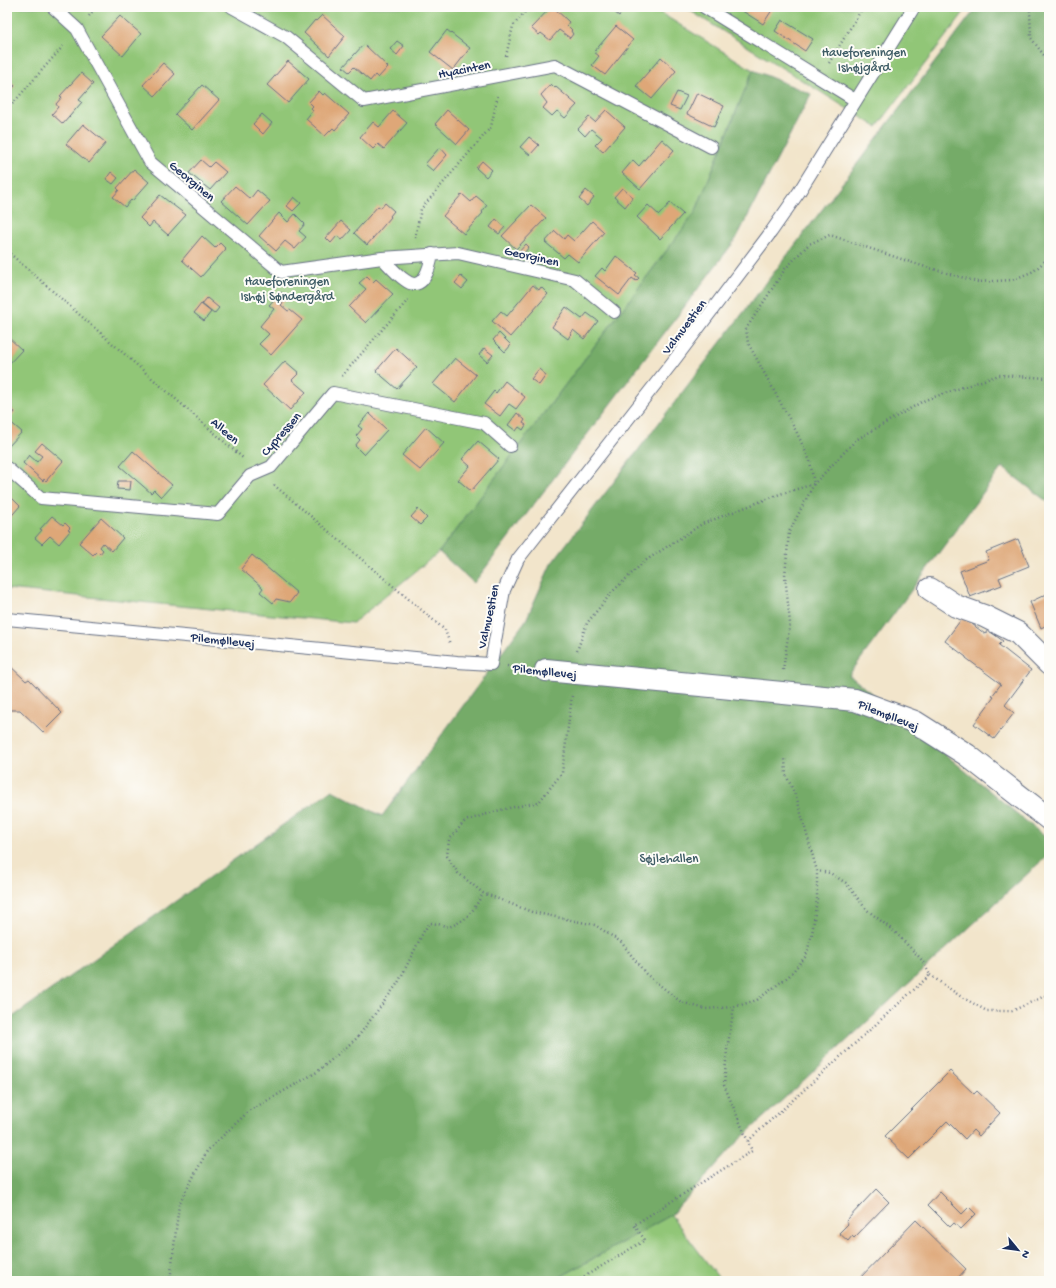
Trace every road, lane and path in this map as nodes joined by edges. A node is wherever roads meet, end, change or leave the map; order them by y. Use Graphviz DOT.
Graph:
graph roads {
  1 [pos="53,7"];
  2 [pos="96,7"];
  3 [pos="232,7"];
  4 [pos="529,7"];
  5 [pos="704,7"];
  6 [pos="863,7"];
  7 [pos="914,7"];
  8 [pos="1032,7"];
  9 [pos="77,29"];
  10 [pos="1049,62"];
  11 [pos="502,74"];
  12 [pos="819,78"];
  13 [pos="855,100"];
  14 [pos="7,110"];
  15 [pos="711,147"];
  16 [pos="7,251"];
  17 [pos="432,254"];
  18 [pos="412,256"];
  19 [pos="1049,257"];
  20 [pos="382,258"];
  21 [pos="415,283"];
  22 [pos="614,312"];
  23 [pos="1049,378"];
  24 [pos="333,393"];
  25 [pos="510,446"];
  26 [pos="7,468"];
  27 [pos="259,472"];
  28 [pos="814,484"];
  29 [pos="930,589"];
  30 [pos="7,618"];
  31 [pos="457,662"];
  32 [pos="491,664"];
  33 [pos="1049,664"];
  34 [pos="546,670"];
  35 [pos="575,672"];
  36 [pos="779,692"];
  37 [pos="785,760"];
  38 [pos="1049,819"];
  39 [pos="817,871"];
  40 [pos="483,893"];
  41 [pos="930,975"];
  42 [pos="1049,994"];
  43 [pos="734,1008"];
  44 [pos="748,1141"];
  45 [pos="170,1281"];
  46 [pos="578,1281"];
  1 -- 9 [label="lane, Georginen"];
  2 -- 9 [label="path"];
  3 -- 11 [label="lane, Hyacinten"];
  4 -- 11 [label="path"];
  5 -- 12 [label="lane"];
  6 -- 12 [label="path"];
  7 -- 13 [label="lane, Valmuestien"];
  8 -- 10 [label="path"];
  9 -- 14 [label="path"];
  9 -- 20 [label="lane, Georginen"];
  11 -- 15 [label="lane, Hyacinten"];
  11 -- 18 [label="path"];
  12 -- 13 [label="lane"];
  13 -- 32 [label="lane, Valmuestien"];
  16 -- 27 [label="path, Alleen"];
  17 -- 18 [label="lane, Georginen"];
  17 -- 21 [label="lane"];
  17 -- 22 [label="lane, Georginen"];
  18 -- 20 [label="lane, Georginen"];
  19 -- 28 [label="path"];
  20 -- 21 [label="lane"];
  21 -- 24 [label="path"];
  23 -- 28 [label="path"];
  24 -- 25 [label="lane"];
  24 -- 27 [label="lane, Cypressen"];
  26 -- 27 [label="lane, Cypressen"];
  27 -- 31 [label="path, Alleen"];
  28 -- 35 [label="path"];
  28 -- 36 [label="path"];
  29 -- 33 [label="street"];
  30 -- 31 [label="lane, Pilemøllevej"];
  31 -- 32 [label="lane, Pilemøllevej"];
  32 -- 34 [label="path, Pilemøllevej"];
  34 -- 35 [label="street, Pilemøllevej"];
  35 -- 36 [label="street, Pilemøllevej"];
  35 -- 40 [label="path"];
  36 -- 38 [label="street, Pilemøllevej"];
  37 -- 39 [label="path"];
  39 -- 41 [label="path"];
  39 -- 43 [label="path"];
  40 -- 43 [label="path"];
  40 -- 45 [label="path"];
  41 -- 42 [label="path"];
  41 -- 44 [label="path"];
  43 -- 44 [label="path"];
  44 -- 46 [label="path"];
}
